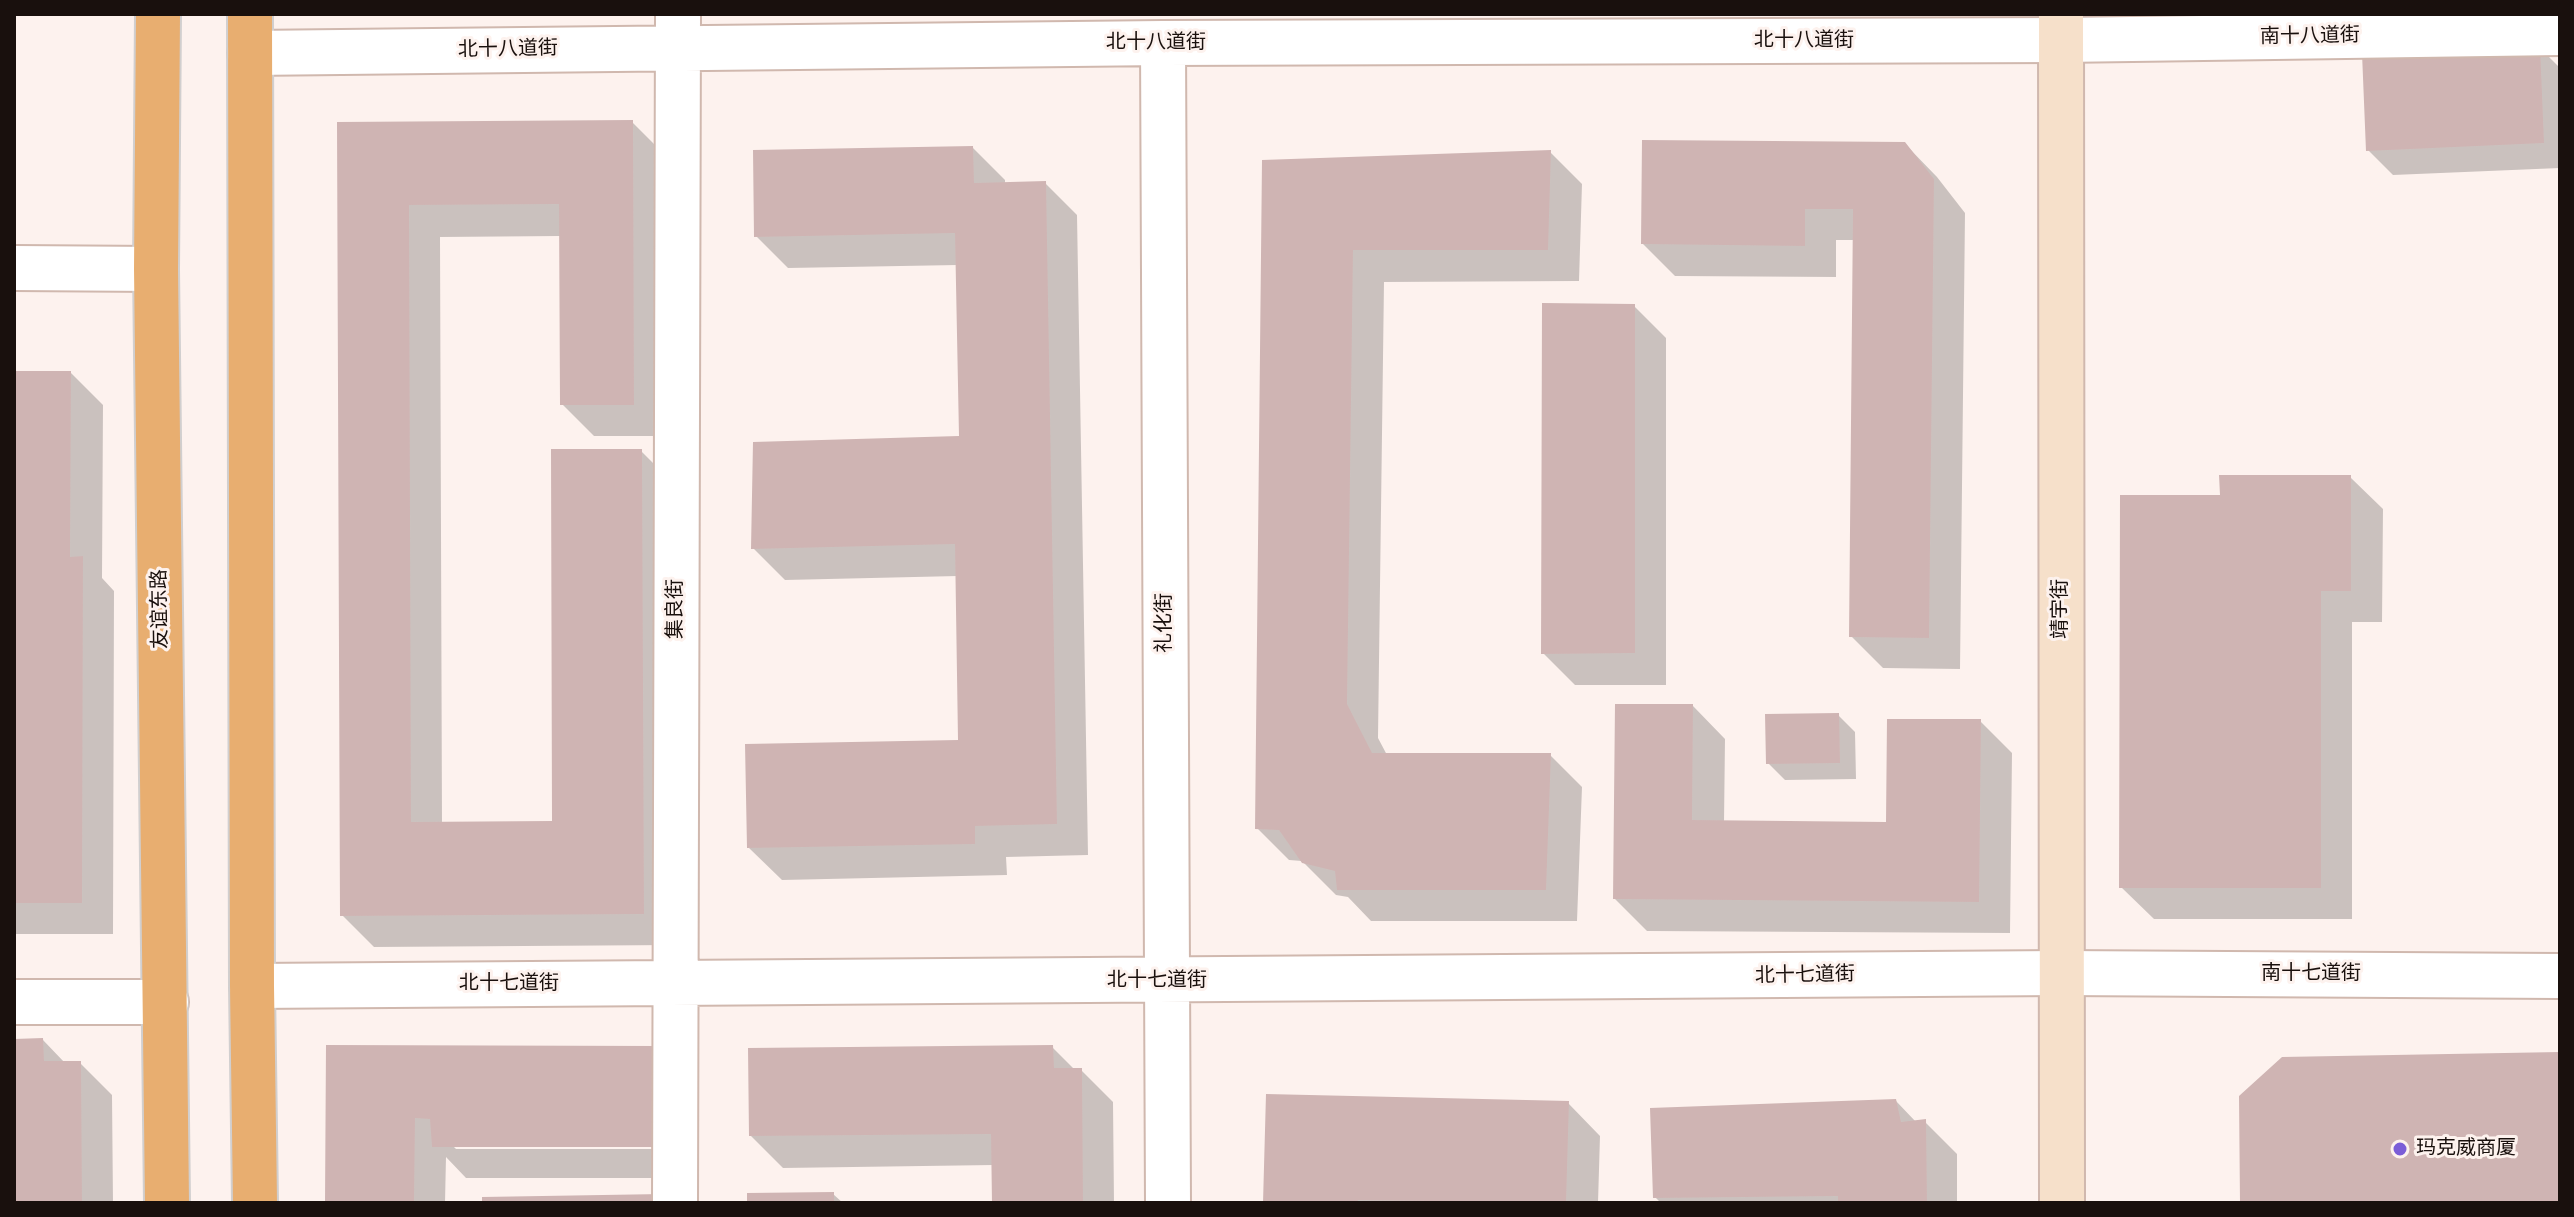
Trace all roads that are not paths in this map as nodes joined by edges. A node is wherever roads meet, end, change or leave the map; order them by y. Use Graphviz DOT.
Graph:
graph roads {
  1 [pos="158,14"];
  2 [pos="2061,27"];
  3 [pos="678,31"];
  4 [pos="2560,33"];
  5 [pos="250,34"];
  6 [pos="1163,43"];
  7 [pos="14,268"];
  8 [pos="156,269"];
  9 [pos="2061,973"];
  10 [pos="2560,976"];
  11 [pos="1167,981"];
  12 [pos="675,983"];
  13 [pos="252,986"];
  14 [pos="14,1002"];
  15 [pos="166,1002"];
  16 [pos="167,1203"];
  17 [pos="255,1203"];
  18 [pos="675,1203"];
  19 [pos="1168,1203"];
  20 [pos="2062,1203"];
  1 -- 8 [label="highway, 友谊东路"];
  2 -- 4 [label="street, 南十八道街"];
  2 -- 6 [label="street, 北十八道街"];
  2 -- 9 [label="main road, 靖宇街"];
  3 -- 5 [label="street, 北十八道街"];
  3 -- 6 [label="street, 北十八道街"];
  3 -- 12 [label="street, 集良街"];
  5 -- 13 [label="highway"];
  6 -- 11 [label="street, 礼化街"];
  7 -- 8 [label="street"];
  8 -- 15 [label="highway, 友谊东路"];
  9 -- 10 [label="street, 南十七道街"];
  9 -- 11 [label="street, 北十七道街"];
  9 -- 20 [label="main road, 靖宇街"];
  11 -- 12 [label="street, 北十七道街"];
  11 -- 19 [label="street, 礼化街"];
  12 -- 13 [label="street, 北十七道街"];
  12 -- 18 [label="street, 集良街"];
  13 -- 17 [label="highway"];
  14 -- 15 [label="street"];
  15 -- 16 [label="highway, 友谊东路"];
}
